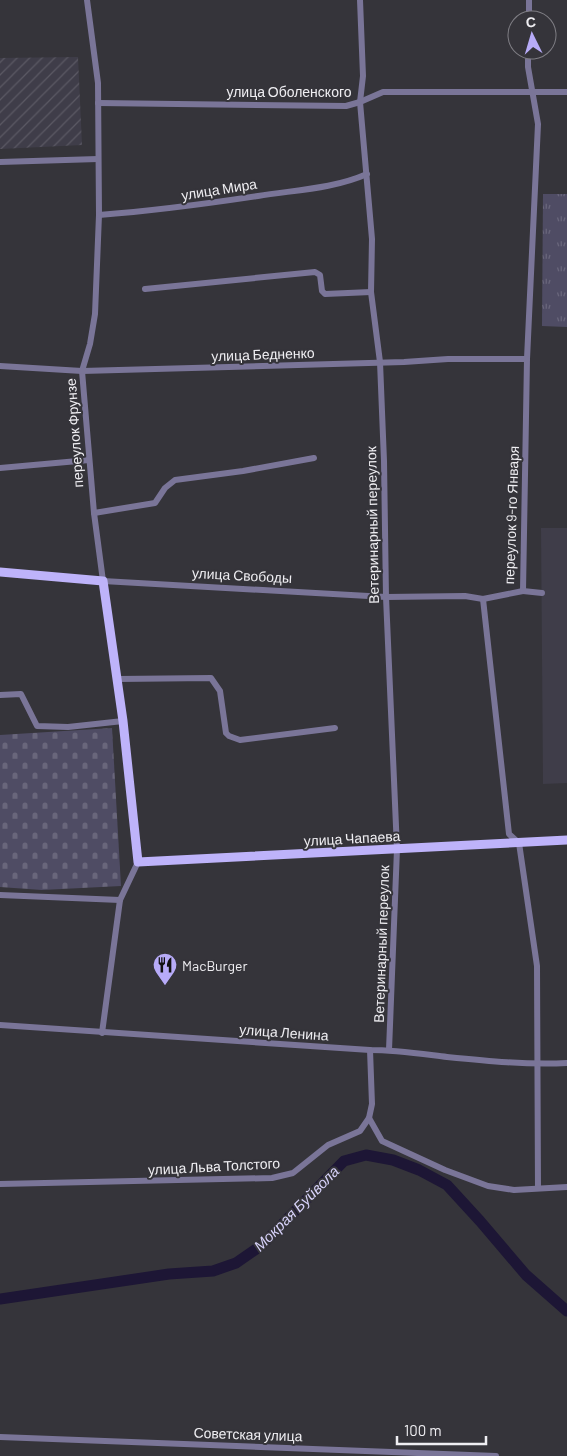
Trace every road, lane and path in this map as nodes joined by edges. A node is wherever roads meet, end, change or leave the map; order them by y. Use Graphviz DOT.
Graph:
graph roads {
  1 [pos="87,0"];
  2 [pos="360,0"];
  3 [pos="528,60"];
  4 [pos="532,92"];
  5 [pos="567,92"];
  6 [pos="360,102"];
  7 [pos="98,103"];
  8 [pos="98,160"];
  9 [pos="0,162"];
  10 [pos="367,174"];
  11 [pos="99,215"];
  12 [pos="145,290"];
  13 [pos="371,292"];
  14 [pos="527,359"];
  15 [pos="380,362"];
  16 [pos="0,366"];
  17 [pos="82,371"];
  18 [pos="314,458"];
  19 [pos="89,460"];
  20 [pos="0,468"];
  21 [pos="94,513"];
  22 [pos="0,572"];
  23 [pos="103,581"];
  24 [pos="522,591"];
  25 [pos="542,593"];
  26 [pos="386,597"];
  27 [pos="483,599"];
  28 [pos="118,679"];
  29 [pos="0,695"];
  30 [pos="123,721"];
  31 [pos="335,728"];
  32 [pos="567,840"];
  33 [pos="518,843"];
  34 [pos="397,849"];
  35 [pos="138,862"];
  36 [pos="0,895"];
  37 [pos="120,900"];
  38 [pos="0,1025"];
  39 [pos="102,1033"];
  40 [pos="370,1050"];
  41 [pos="389,1050"];
  42 [pos="567,1063"];
  43 [pos="537,1064"];
  44 [pos="369,1118"];
  45 [pos="0,1184"];
  46 [pos="567,1187"];
  47 [pos="538,1188"];
  48 [pos="0,1438"];
  49 [pos="324,1452"];
  50 [pos="496,1456"];
  1 -- 7 [label="street, переулок Фрунзе"];
  2 -- 6 [label="street, Ветеринарный переулок"];
  3 -- 4 [label="street, переулок 9-го Января"];
  4 -- 5 [label="street, улица Оболенского"];
  4 -- 6 [label="street, улица Оболенского"];
  4 -- 14 [label="street, переулок 9-го Января"];
  6 -- 7 [label="street, улица Оболенского"];
  6 -- 10 [label="street, Ветеринарный переулок"];
  7 -- 8 [label="street, переулок Фрунзе"];
  8 -- 9 [label="street"];
  8 -- 11 [label="street, переулок Фрунзе"];
  10 -- 11 [label="street, улица Мира"];
  10 -- 13 [label="street, Ветеринарный переулок"];
  11 -- 17 [label="street, переулок Фрунзе"];
  12 -- 13 [label="street"];
  13 -- 15 [label="street, Ветеринарный переулок"];
  14 -- 15 [label="street, улица Бедненко"];
  14 -- 24 [label="street, переулок 9-го Января"];
  15 -- 17 [label="street, улица Бедненко"];
  15 -- 26 [label="street, Ветеринарный переулок"];
  16 -- 17 [label="street, улица Бедненко"];
  17 -- 19 [label="street, переулок Фрунзе"];
  18 -- 21 [label="street"];
  19 -- 20 [label="street"];
  19 -- 21 [label="street, переулок Фрунзе"];
  21 -- 23 [label="street, переулок Фрунзе"];
  22 -- 23 [label="main road, улица Свободы"];
  23 -- 26 [label="street, улица Свободы"];
  23 -- 28 [label="main road, переулок Фрунзе"];
  24 -- 25 [label="street"];
  24 -- 27 [label="street, переулок 9-го Января"];
  26 -- 27 [label="street, улица Свободы"];
  26 -- 34 [label="street, Ветеринарный переулок"];
  27 -- 33 [label="street"];
  28 -- 30 [label="main road, переулок Фрунзе"];
  28 -- 31 [label="street"];
  29 -- 30 [label="street"];
  30 -- 35 [label="main road, переулок Фрунзе"];
  32 -- 33 [label="main road, улица Чапаева"];
  33 -- 34 [label="main road, улица Чапаева"];
  33 -- 43 [label="street"];
  34 -- 35 [label="main road, улица Чапаева"];
  34 -- 41 [label="street, Ветеринарный переулок"];
  35 -- 37 [label="street"];
  36 -- 37 [label="street"];
  37 -- 39 [label="street"];
  38 -- 39 [label="street, улица Ленина"];
  39 -- 40 [label="street, улица Ленина"];
  40 -- 41 [label="street, улица Ленина"];
  40 -- 44 [label="street"];
  41 -- 43 [label="street, улица Ленина"];
  42 -- 43 [label="street, улица Ленина"];
  43 -- 47 [label="street"];
  44 -- 45 [label="street, улица Льва Толстого"];
  44 -- 47 [label="street"];
  46 -- 47 [label="street"];
  48 -- 49 [label="street, Советская улица"];
  49 -- 50 [label="street, Советская улица"];
}
